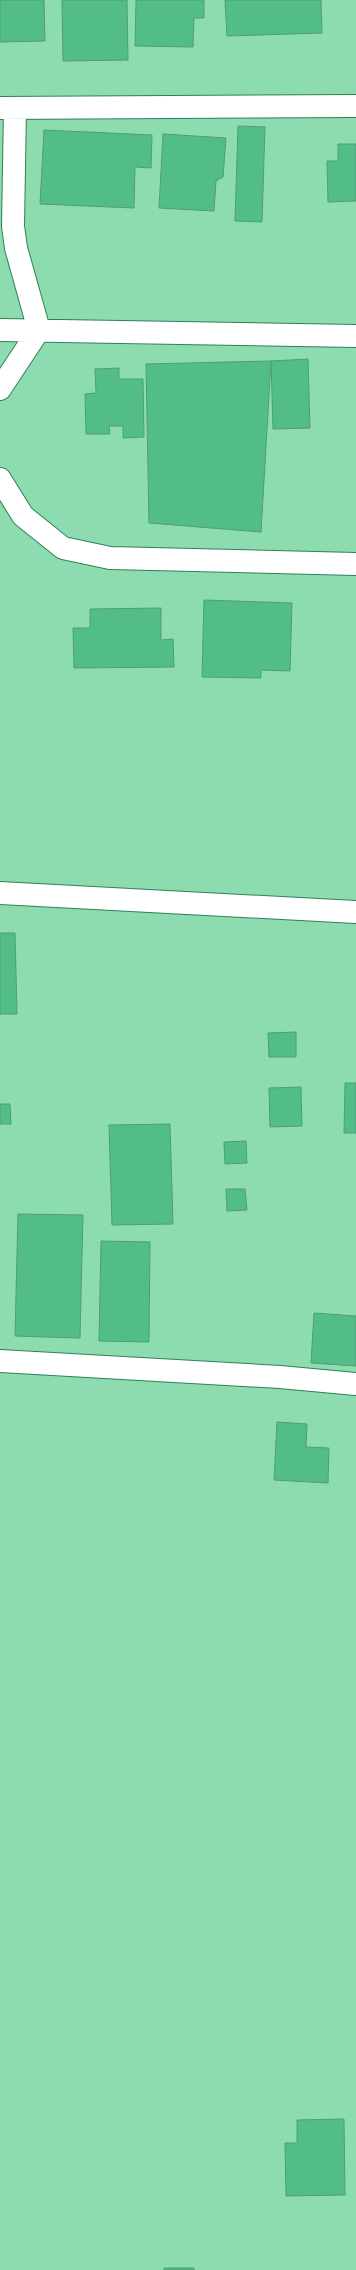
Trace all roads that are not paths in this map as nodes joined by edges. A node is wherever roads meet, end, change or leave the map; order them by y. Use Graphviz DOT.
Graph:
graph roads {
  1 [pos="356,106"];
  2 [pos="8,108"];
  3 [pos="0,330"];
  4 [pos="39,330"];
  5 [pos="356,336"];
  6 [pos="0,389"];
  7 [pos="0,479"];
  8 [pos="356,564"];
  9 [pos="0,894"];
  10 [pos="356,912"];
  11 [pos="0,1361"];
  12 [pos="356,1384"];
  1 -- 2 [label="street"];
  2 -- 4 [label="street"];
  3 -- 4 [label="street"];
  4 -- 5 [label="street"];
  4 -- 6 [label="street"];
  7 -- 8 [label="street"];
  9 -- 10 [label="street"];
  11 -- 12 [label="street"];
}
